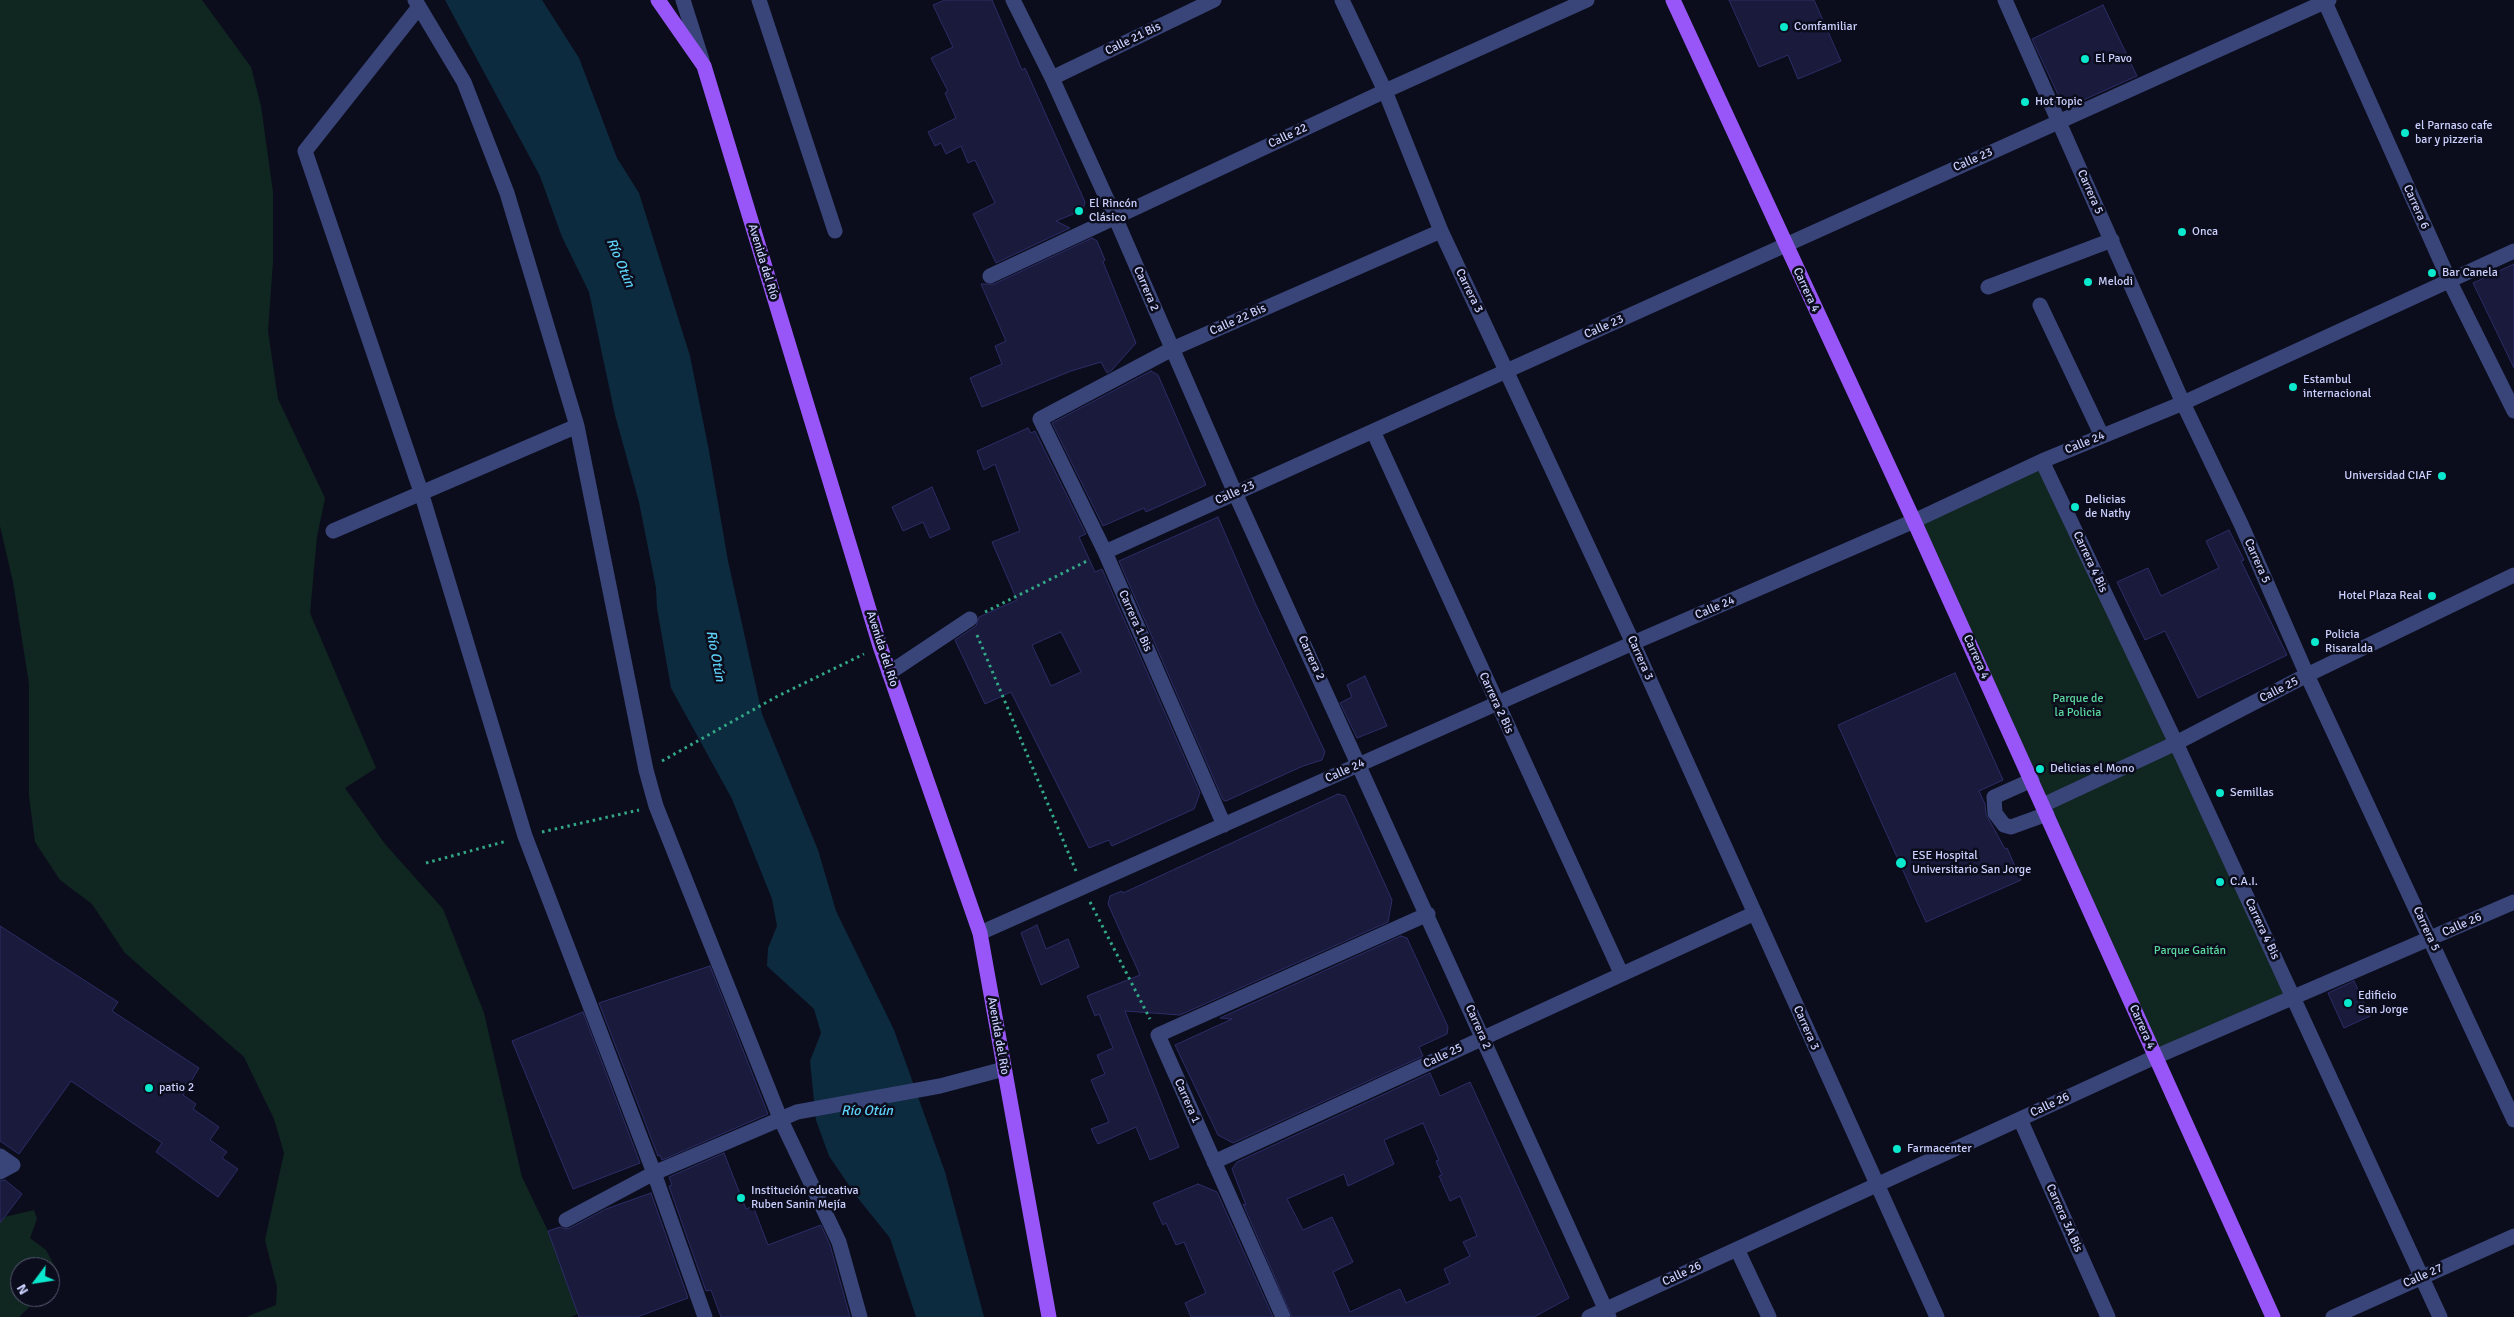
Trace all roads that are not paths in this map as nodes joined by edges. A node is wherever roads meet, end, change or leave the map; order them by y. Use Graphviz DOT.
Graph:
graph roads {
  1 [pos="658,0"];
  2 [pos="683,0"];
  3 [pos="759,0"];
  4 [pos="1013,0"];
  5 [pos="1214,0"];
  6 [pos="1342,0"];
  7 [pos="1587,0"];
  8 [pos="1673,0"];
  9 [pos="2005,0"];
  10 [pos="2326,1"];
  11 [pos="417,4"];
  12 [pos="704,66"];
  13 [pos="1052,78"];
  14 [pos="1386,91"];
  15 [pos="2059,122"];
  16 [pos="1115,217"];
  17 [pos="835,231"];
  18 [pos="1441,231"];
  19 [pos="2112,240"];
  20 [pos="1785,245"];
  21 [pos="2514,251"];
  22 [pos="990,276"];
  23 [pos="2450,282"];
  24 [pos="1988,287"];
  25 [pos="2040,305"];
  26 [pos="1172,349"];
  27 [pos="1508,370"];
  28 [pos="2183,404"];
  29 [pos="2514,411"];
  30 [pos="1040,419"];
  31 [pos="577,426"];
  32 [pos="1373,431"];
  33 [pos="2102,436"];
  34 [pos="2042,461"];
  35 [pos="421,492"];
  36 [pos="1235,493"];
  37 [pos="1914,521"];
  38 [pos="333,531"];
  39 [pos="1105,552"];
  40 [pos="2514,575"];
  41 [pos="970,619"];
  42 [pos="1633,643"];
  43 [pos="889,673"];
  44 [pos="2308,676"];
  45 [pos="1496,704"];
  46 [pos="2176,743"];
  47 [pos="1360,764"];
  48 [pos="2032,780"];
  49 [pos="2045,809"];
  50 [pos="1224,825"];
  51 [pos="2514,902"];
  52 [pos="1755,913"];
  53 [pos="1428,914"];
  54 [pos="980,933"];
  55 [pos="2430,938"];
  56 [pos="1621,973"];
  57 [pos="2293,996"];
  58 [pos="1483,1038"];
  59 [pos="2155,1057"];
  60 [pos="1004,1069"];
  61 [pos="780,1118"];
  62 [pos="2020,1119"];
  63 [pos="2514,1120"];
  64 [pos="0,1156"];
  65 [pos="1214,1162"];
  66 [pos="0,1172"];
  67 [pos="654,1173"];
  68 [pos="1877,1184"];
  69 [pos="566,1220"];
  70 [pos="2514,1236"];
  71 [pos="1737,1248"];
  72 [pos="2422,1277"];
  73 [pos="1607,1313"];
  74 [pos="705,1317"];
  75 [pos="860,1317"];
  76 [pos="1049,1317"];
  77 [pos="1283,1317"];
  78 [pos="1589,1317"];
  79 [pos="1769,1317"];
  80 [pos="1937,1317"];
  81 [pos="2108,1317"];
  82 [pos="2273,1317"];
  83 [pos="2333,1317"];
  84 [pos="2440,1317"];
  1 -- 12 [label="main road, Avenida del Río"];
  2 -- 12 [label="street"];
  3 -- 17 [label="street"];
  4 -- 13 [label="street, Carrera 2"];
  5 -- 13 [label="street, Calle 21 Bis"];
  6 -- 14 [label="street, Carrera 3"];
  7 -- 14 [label="street, Calle 22"];
  8 -- 20 [label="main road, Carrera 4"];
  9 -- 15 [label="street, Carrera 5"];
  10 -- 15 [label="street, Calle 23"];
  10 -- 23 [label="street, Carrera 6"];
  11 -- 31 [label="street"];
  11 -- 35 [label="street"];
  12 -- 43 [label="main road, Avenida del Río"];
  13 -- 16 [label="street, Carrera 2"];
  14 -- 16 [label="street, Calle 22"];
  14 -- 18 [label="street, Carrera 3"];
  15 -- 19 [label="street, Carrera 5"];
  15 -- 20 [label="street, Calle 23"];
  16 -- 22 [label="street, Calle 22"];
  16 -- 26 [label="street, Carrera 2"];
  18 -- 26 [label="street, Calle 22 Bis"];
  18 -- 27 [label="street, Carrera 3"];
  19 -- 24 [label="street"];
  19 -- 28 [label="street, Carrera 5"];
  20 -- 27 [label="street, Calle 23"];
  20 -- 37 [label="main road, Carrera 4"];
  21 -- 23 [label="street, Calle 24"];
  23 -- 28 [label="street, Calle 24"];
  23 -- 29 [label="street, Carrera 6"];
  25 -- 33 [label="street"];
  26 -- 30 [label="street, Calle 22 Bis"];
  26 -- 36 [label="street, Carrera 2"];
  27 -- 32 [label="street, Calle 23"];
  27 -- 42 [label="street, Carrera 3"];
  28 -- 33 [label="street, Calle 24"];
  28 -- 44 [label="street, Carrera 5"];
  30 -- 39 [label="street, Carrera 1 Bis"];
  31 -- 35 [label="street"];
  31 -- 61 [label="street"];
  32 -- 36 [label="street, Calle 23"];
  32 -- 45 [label="street, Carrera 2 Bis"];
  33 -- 34 [label="street, Calle 24"];
  34 -- 37 [label="street, Calle 24"];
  34 -- 46 [label="street, Carrera 4 Bis"];
  35 -- 38 [label="street"];
  35 -- 67 [label="street"];
  36 -- 39 [label="street, Calle 23"];
  36 -- 47 [label="street, Carrera 2"];
  37 -- 42 [label="street, Calle 24"];
  37 -- 48 [label="main road, Carrera 4"];
  39 -- 50 [label="street, Carrera 1 Bis"];
  40 -- 44 [label="street, Calle 25"];
  41 -- 43 [label="street"];
  42 -- 45 [label="street, Calle 24"];
  42 -- 52 [label="street, Carrera 3"];
  43 -- 54 [label="main road, Avenida del Río"];
  44 -- 46 [label="street, Calle 25"];
  44 -- 55 [label="street, Carrera 5"];
  45 -- 47 [label="street, Calle 24"];
  45 -- 56 [label="street, Carrera 2 Bis"];
  46 -- 49 [label="street, Calle 25"];
  46 -- 57 [label="street, Carrera 4 Bis"];
  47 -- 50 [label="street, Calle 24"];
  47 -- 53 [label="street, Carrera 2"];
  48 -- 49 [label="main road, Carrera 4"];
  48 -- 49 [label="street, Calle 25"];
  49 -- 59 [label="main road, Carrera 4"];
  50 -- 54 [label="street, Calle 24"];
  51 -- 55 [label="street, Calle 26"];
  52 -- 56 [label="street, Calle 25"];
  52 -- 68 [label="street, Carrera 3"];
  53 -- 58 [label="street, Carrera 2"];
  53 -- 65 [label="street, Carrera 1"];
  54 -- 60 [label="main road, Avenida del Río"];
  55 -- 57 [label="street, Calle 26"];
  55 -- 63 [label="street, Carrera 5"];
  56 -- 58 [label="street, Calle 25"];
  57 -- 59 [label="street, Calle 26"];
  57 -- 72 [label="street, Carrera 4 Bis"];
  58 -- 65 [label="street, Calle 25"];
  58 -- 73 [label="street, Carrera 2"];
  59 -- 62 [label="street, Calle 26"];
  59 -- 82 [label="main road, Carrera 4"];
  60 -- 61 [label="street"];
  60 -- 76 [label="main road, Avenida del Río"];
  61 -- 67 [label="street"];
  61 -- 75 [label="street"];
  62 -- 68 [label="street, Calle 26"];
  62 -- 81 [label="street, Carrera 3A Bis"];
  64 -- 66 [label="street"];
  65 -- 77 [label="street, Carrera 1"];
  67 -- 69 [label="street"];
  67 -- 74 [label="street"];
  68 -- 71 [label="street, Calle 26"];
  68 -- 80 [label="street, Carrera 3"];
  70 -- 72 [label="street, Calle 27"];
  71 -- 73 [label="street, Calle 26"];
  71 -- 79 [label="street"];
  72 -- 83 [label="street, Calle 27"];
  72 -- 84 [label="street, Carrera 4 Bis"];
  73 -- 78 [label="street, Calle 26"];
}
